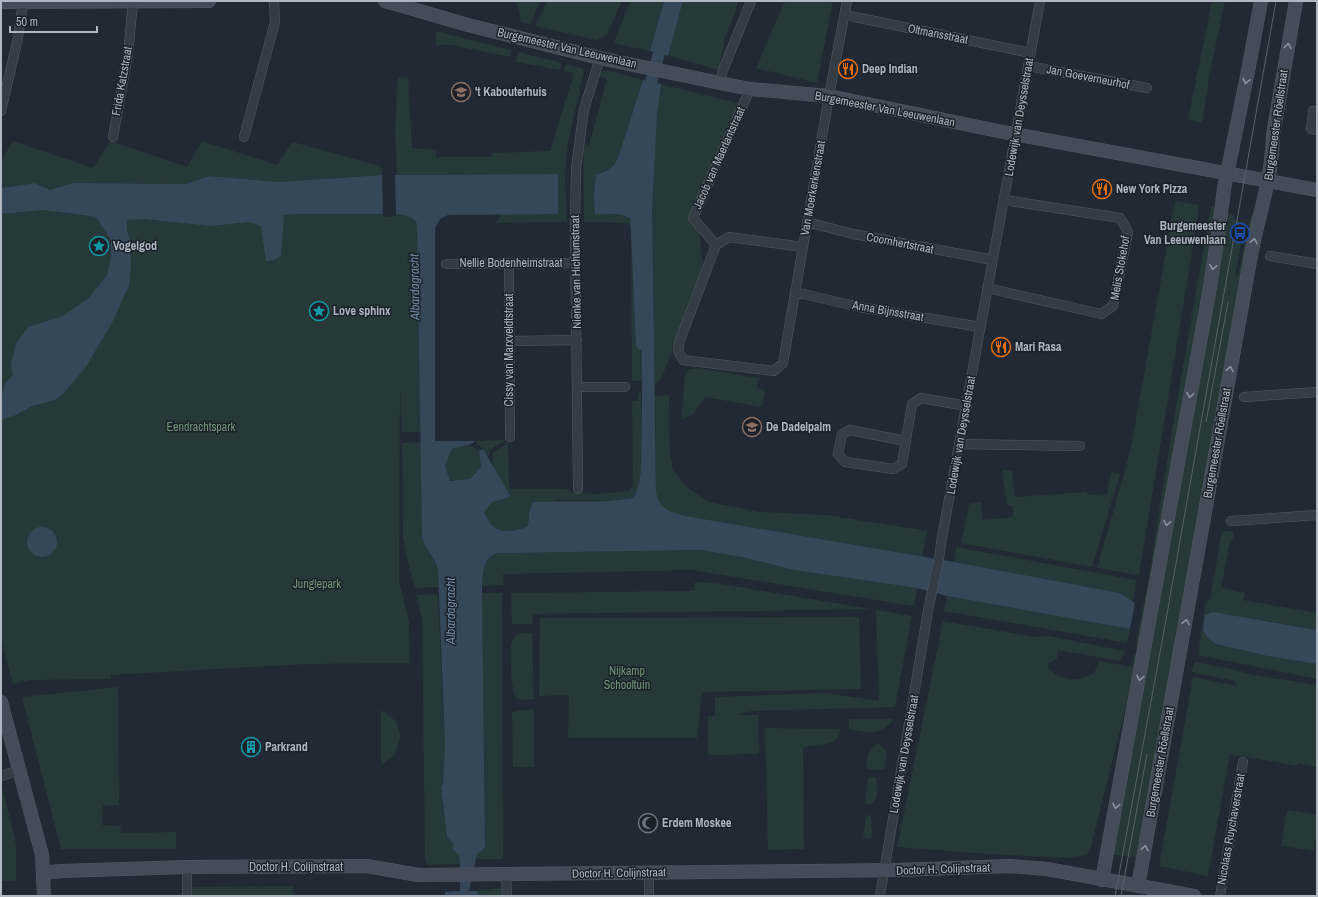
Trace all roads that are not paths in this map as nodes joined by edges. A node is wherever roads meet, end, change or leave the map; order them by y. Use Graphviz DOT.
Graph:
graph roads {
  1 [pos="135,1"];
  2 [pos="209,1"];
  3 [pos="274,1"];
  4 [pos="385,1"];
  5 [pos="752,1"];
  6 [pos="847,1"];
  7 [pos="1040,1"];
  8 [pos="1261,1"];
  9 [pos="1296,1"];
  10 [pos="1,2"];
  11 [pos="23,2"];
  12 [pos="845,15"];
  13 [pos="1031,53"];
  14 [pos="600,58"];
  15 [pos="1028,66"];
  16 [pos="720,83"];
  17 [pos="750,88"];
  18 [pos="1147,88"];
  19 [pos="828,96"];
  20 [pos="1,111"];
  21 [pos="1317,111"];
  22 [pos="1317,130"];
  23 [pos="1016,135"];
  24 [pos="113,137"];
  25 [pos="244,137"];
  26 [pos="1227,173"];
  27 [pos="1269,181"];
  28 [pos="1317,190"];
  29 [pos="1004,200"];
  30 [pos="808,222"];
  31 [pos="716,245"];
  32 [pos="803,247"];
  33 [pos="1270,256"];
  34 [pos="993,260"];
  35 [pos="576,262"];
  36 [pos="509,263"];
  37 [pos="446,264"];
  38 [pos="1317,264"];
  39 [pos="987,288"];
  40 [pos="795,292"];
  41 [pos="981,327"];
  42 [pos="577,340"];
  43 [pos="509,341"];
  44 [pos="578,387"];
  45 [pos="625,387"];
  46 [pos="1317,392"];
  47 [pos="1244,398"];
  48 [pos="966,406"];
  49 [pos="510,437"];
  50 [pos="906,441"];
  51 [pos="960,444"];
  52 [pos="1080,446"];
  53 [pos="578,489"];
  54 [pos="1317,515"];
  55 [pos="1231,521"];
  56 [pos="1,702"];
  57 [pos="1243,762"];
  58 [pos="19,770"];
  59 [pos="1,776"];
  60 [pos="187,868"];
  61 [pos="885,870"];
  62 [pos="649,872"];
  63 [pos="43,873"];
  64 [pos="500,875"];
  65 [pos="1102,880"];
  66 [pos="1145,890"];
  67 [pos="44,896"];
  68 [pos="187,896"];
  69 [pos="507,896"];
  70 [pos="649,896"];
  71 [pos="880,896"];
  72 [pos="1194,896"];
  73 [pos="1220,896"];
  1 -- 2 [label="street"];
  1 -- 11 [label="street"];
  1 -- 24 [label="street, Frida Katzstraat"];
  3 -- 25 [label="street"];
  4 -- 14 [label="street, Burgemeester Van Leeuwenlaan"];
  5 -- 16 [label="street"];
  6 -- 12 [label="street, Van Moerkerkenstraat"];
  7 -- 13 [label="street, Lodewijk van Deysselstraat"];
  8 -- 26 [label="street, one-way"];
  27 -- 9 [label="street, Burgemeester Röellstraat, one-way"];
  10 -- 11 [label="street"];
  11 -- 20 [label="street"];
  12 -- 13 [label="street, Oltmansstraat"];
  12 -- 19 [label="street, Van Moerkerkenstraat"];
  13 -- 15 [label="street, Lodewijk van Deysselstraat"];
  14 -- 16 [label="street, Burgemeester Van Leeuwenlaan"];
  14 -- 35 [label="street, Nienke van Hichtumstraat"];
  15 -- 18 [label="street, Jan Goeverneurhof"];
  15 -- 23 [label="street, Lodewijk van Deysselstraat"];
  16 -- 17 [label="street, Burgemeester Van Leeuwenlaan"];
  17 -- 19 [label="street, Burgemeester Van Leeuwenlaan"];
  17 -- 31 [label="street, Jacob van Maerlantstraat"];
  19 -- 23 [label="street, Burgemeester Van Leeuwenlaan"];
  19 -- 30 [label="street, Van Moerkerkenstraat"];
  21 -- 22 [label="street"];
  23 -- 26 [label="street, Burgemeester Van Leeuwenlaan"];
  23 -- 29 [label="street, Lodewijk van Deysselstraat"];
  26 -- 27 [label="street, Burgemeester Van Leeuwenlaan"];
  26 -- 65 [label="street, one-way"];
  27 -- 28 [label="street, Burgemeester Van Leeuwenlaan"];
  66 -- 27 [label="street, Burgemeester Röellstraat, one-way"];
  29 -- 34 [label="street, Lodewijk van Deysselstraat"];
  29 -- 39 [label="street, Melis Stokehof"];
  30 -- 32 [label="street, Van Moerkerkenstraat"];
  30 -- 34 [label="street, Coornhertstraat"];
  31 -- 32 [label="street"];
  31 -- 40 [label="street, Van Moerkerkenstraat"];
  32 -- 40 [label="street, Van Moerkerkenstraat"];
  33 -- 38 [label="street"];
  34 -- 39 [label="street, Lodewijk van Deysselstraat"];
  35 -- 36 [label="street, Nellie Bodenheimstraat"];
  35 -- 42 [label="street, Nienke van Hichtumstraat"];
  36 -- 37 [label="street, Nellie Bodenheimstraat"];
  36 -- 43 [label="street, Cissy van Marxveldtstraat"];
  39 -- 41 [label="street, Lodewijk van Deysselstraat"];
  40 -- 41 [label="street, Anna Bijnsstraat"];
  41 -- 48 [label="street, Lodewijk van Deysselstraat"];
  42 -- 43 [label="street"];
  42 -- 44 [label="street, Nienke van Hichtumstraat"];
  43 -- 49 [label="street, Cissy van Marxveldtstraat"];
  44 -- 45 [label="street"];
  44 -- 53 [label="street, Nienke van Hichtumstraat"];
  46 -- 47 [label="street"];
  48 -- 50 [label="street"];
  48 -- 51 [label="street, Lodewijk van Deysselstraat"];
  50 -- 50 [label="street"];
  51 -- 52 [label="street"];
  51 -- 61 [label="street, Lodewijk van Deysselstraat"];
  54 -- 55 [label="street"];
  56 -- 58 [label="street"];
  57 -- 73 [label="street, Nicolaas Ruychaverstraat"];
  58 -- 59 [label="street"];
  58 -- 63 [label="street"];
  60 -- 63 [label="street, Doctor H. Colijnstraat"];
  60 -- 64 [label="street, Doctor H. Colijnstraat"];
  60 -- 68 [label="street"];
  61 -- 62 [label="street, Doctor H. Colijnstraat"];
  61 -- 65 [label="street, Doctor H. Colijnstraat"];
  61 -- 71 [label="street, Lodewijk van Deysselstraat"];
  62 -- 64 [label="street, Doctor H. Colijnstraat"];
  62 -- 70 [label="street"];
  63 -- 67 [label="street"];
  64 -- 69 [label="street"];
  65 -- 66 [label="street, Doctor H. Colijnstraat"];
  66 -- 72 [label="street, Doctor H. Colijnstraat"];
}
